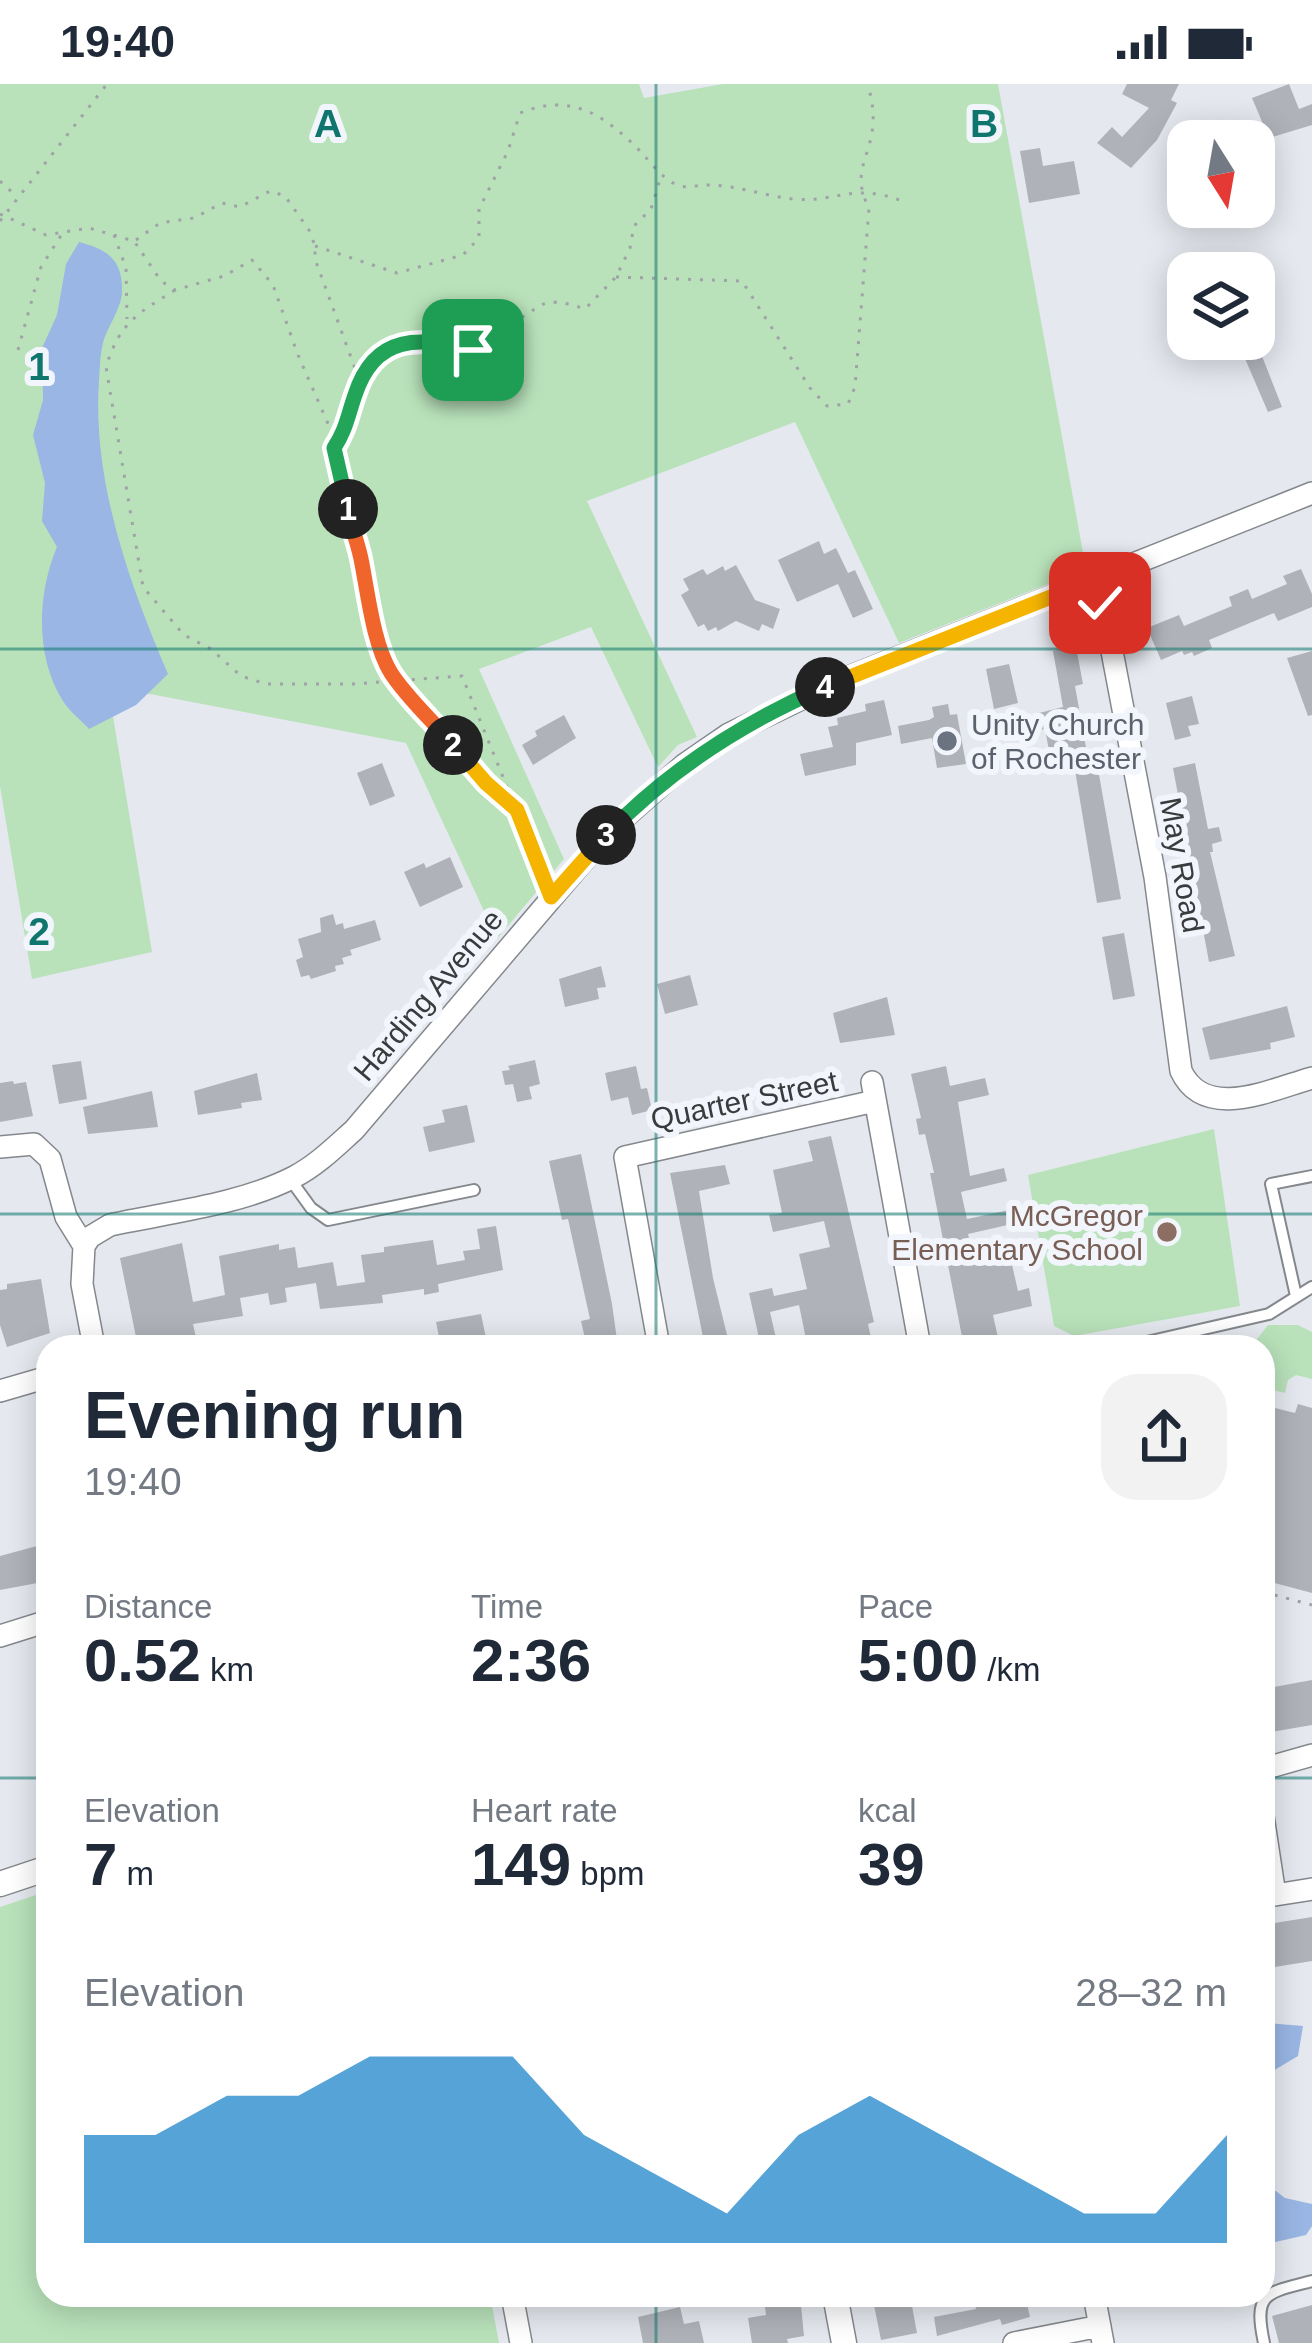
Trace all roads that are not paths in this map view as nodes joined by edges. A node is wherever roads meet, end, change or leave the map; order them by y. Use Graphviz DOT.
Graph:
graph roads {
  1 [pos="1312,494"];
  2 [pos="1091,581"];
  3 [pos="1312,1078"];
  4 [pos="0,1148"];
  5 [pos="1312,1176"];
  6 [pos="290,1179"];
  7 [pos="474,1190"];
  8 [pos="84,1246"];
  9 [pos="1312,1287"];
  10 [pos="1296,1296"];
  11 [pos="92,1335"];
  12 [pos="657,1335"];
  13 [pos="918,1335"];
  14 [pos="1186,1335"];
  15 [pos="36,1380"];
  16 [pos="0,1391"];
  17 [pos="36,1625"];
  18 [pos="0,1636"];
  19 [pos="1312,1755"];
  20 [pos="1275,1766"];
  21 [pos="36,1872"];
  22 [pos="0,1884"];
  23 [pos="1312,1889"];
  24 [pos="1275,1895"];
  25 [pos="1312,2281"];
  26 [pos="1275,2293"];
  27 [pos="514,2307"];
  28 [pos="838,2307"];
  29 [pos="1260,2307"];
  30 [pos="1101,2335"];
  31 [pos="521,2343"];
  32 [pos="844,2343"];
  33 [pos="1014,2343"];
  34 [pos="1264,2343"];
  1 -- 2 [label="street, Harding Avenue"];
  2 -- 3 [label="street, May Road"];
  2 -- 6 [label="street, Harding Avenue"];
  4 -- 8 [label="street"];
  5 -- 10 [label="lane"];
  6 -- 7 [label="lane"];
  6 -- 8 [label="street, Harding Avenue"];
  8 -- 11 [label="street"];
  9 -- 10 [label="lane"];
  10 -- 14 [label="lane"];
  12 -- 13 [label="street, Quarter Street"];
  15 -- 16 [label="street"];
  17 -- 18 [label="street"];
  19 -- 20 [label="street"];
  21 -- 22 [label="street"];
  23 -- 24 [label="street"];
  25 -- 26 [label="lane"];
  27 -- 31 [label="street"];
  28 -- 32 [label="street"];
  29 -- 34 [label="lane"];
  30 -- 33 [label="street"];
}
